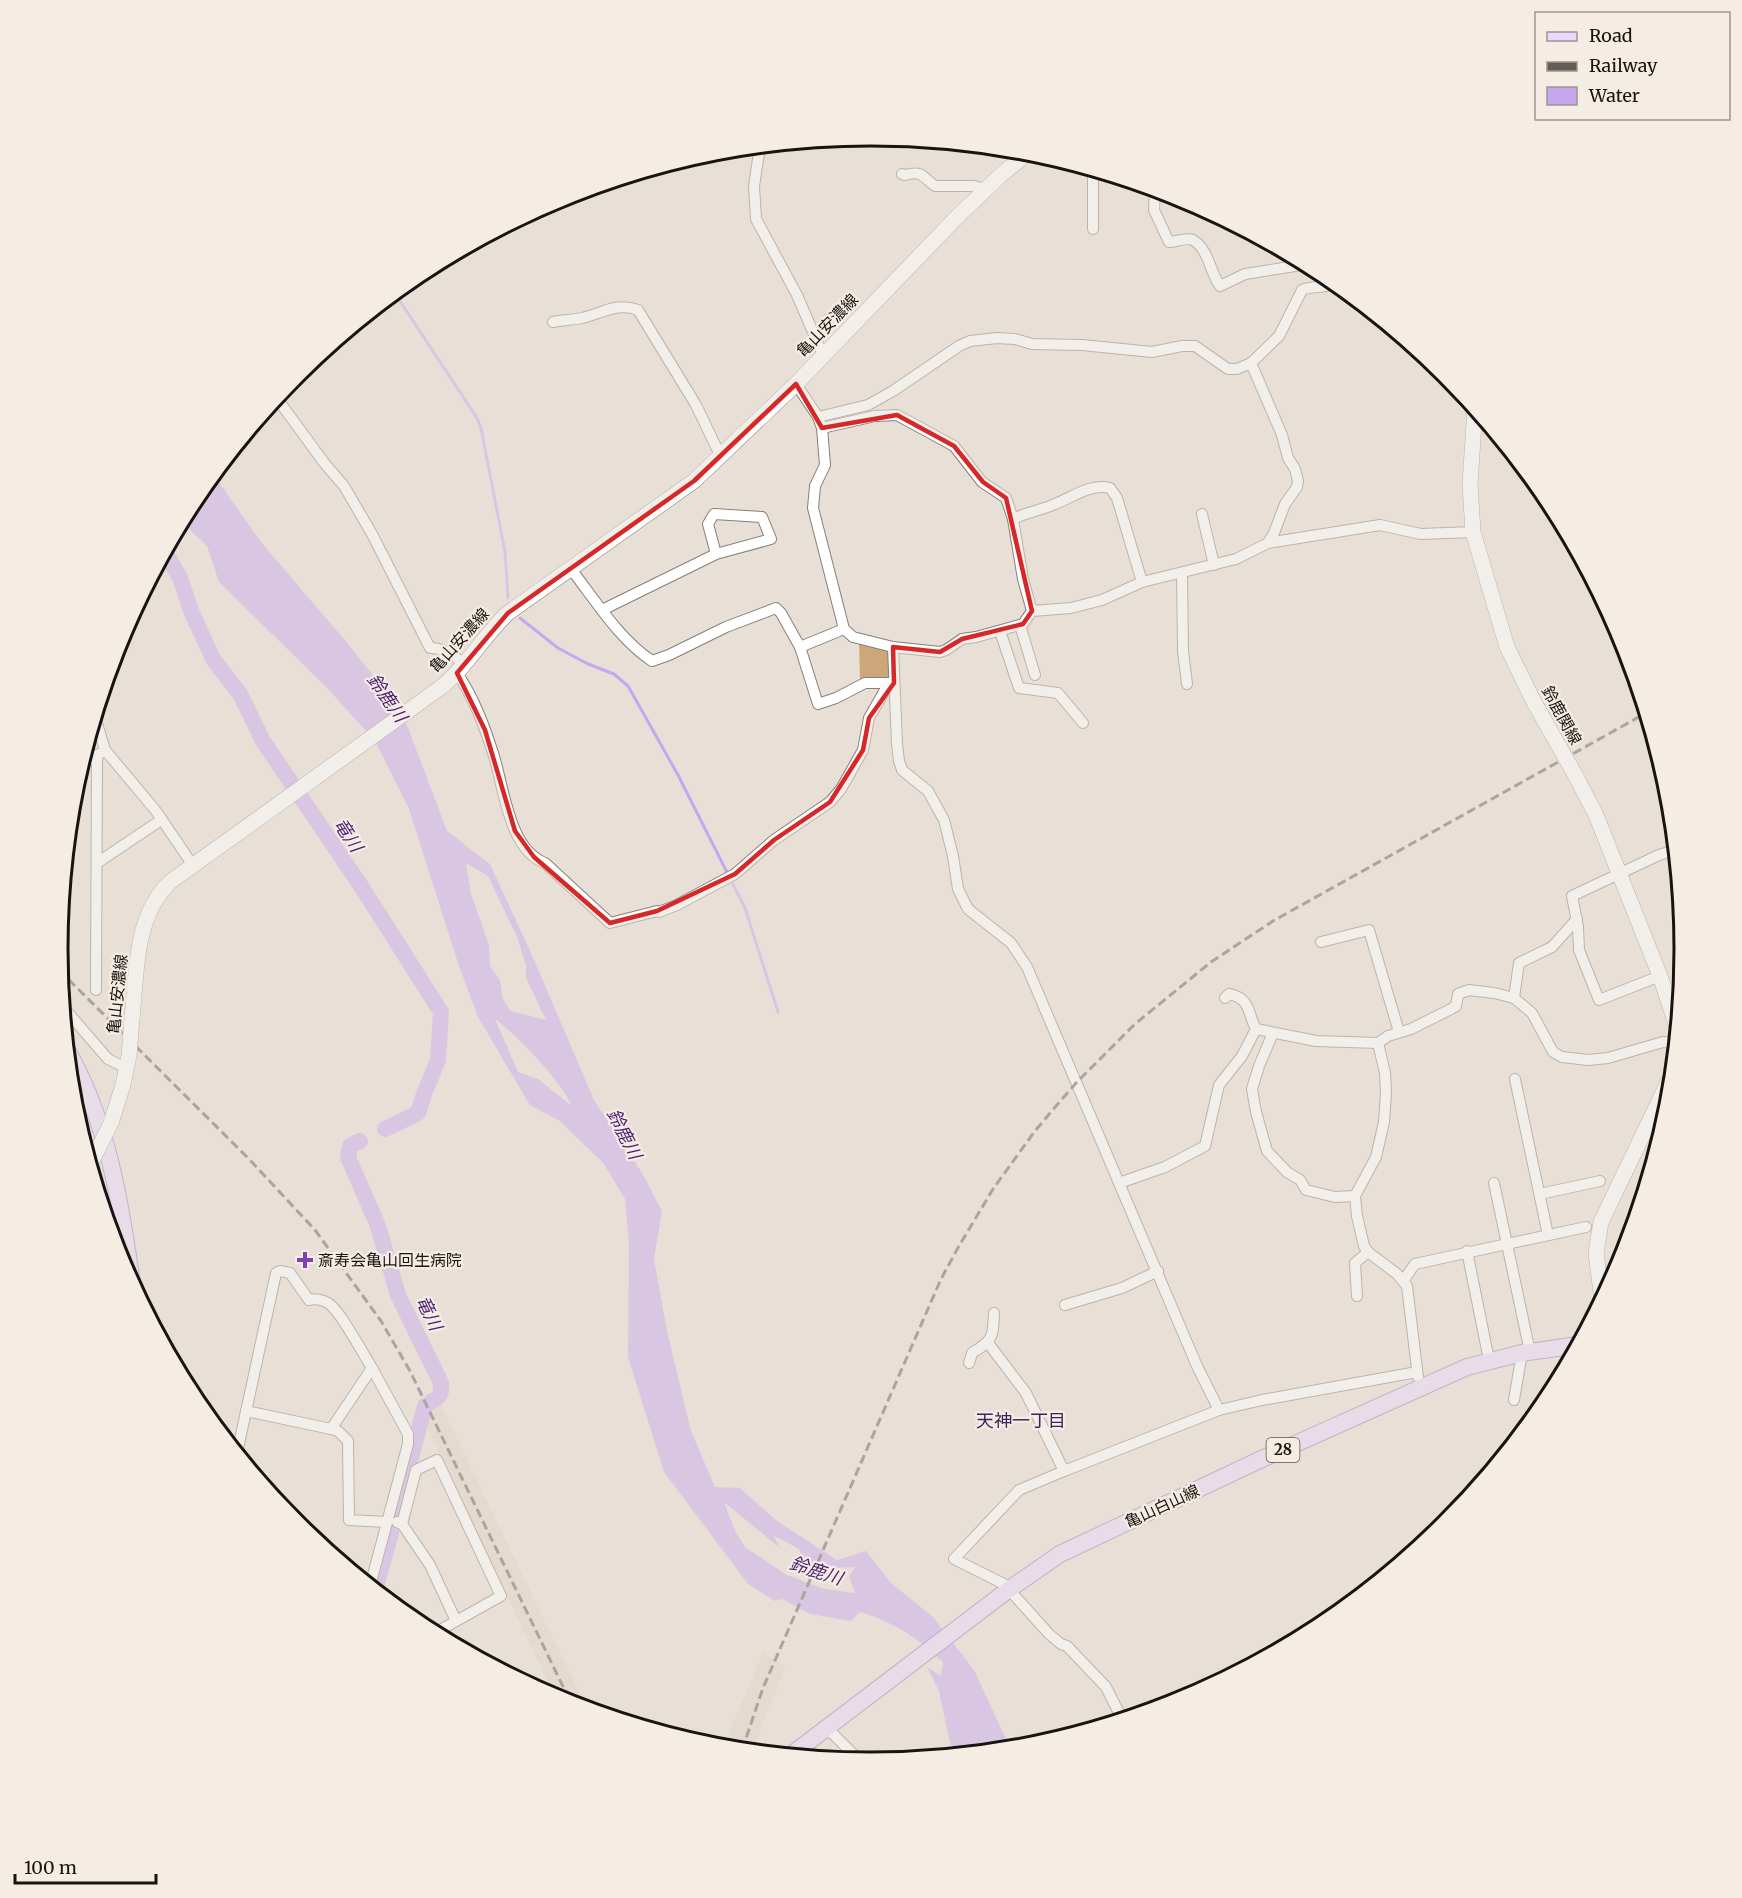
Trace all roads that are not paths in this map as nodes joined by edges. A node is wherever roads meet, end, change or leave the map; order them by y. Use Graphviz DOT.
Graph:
graph roads {
  1 [pos="759,153"];
  2 [pos="1019,159"];
  3 [pos="902,174"];
  4 [pos="1093,177"];
  5 [pos="986,189"];
  6 [pos="1155,198"];
  7 [pos="1093,229"];
  8 [pos="1293,266"];
  9 [pos="1325,287"];
  10 [pos="554,322"];
  11 [pos="823,355"];
  12 [pos="1251,363"];
  13 [pos="796,384"];
  14 [pos="281,404"];
  15 [pos="1474,418"];
  16 [pos="820,422"];
  17 [pos="721,457"];
  18 [pos="1203,514"];
  19 [pos="1013,519"];
  20 [pos="1473,532"];
  21 [pos="1268,543"];
  22 [pos="717,554"];
  23 [pos="1214,565"];
  24 [pos="571,568"];
  25 [pos="1182,573"];
  26 [pos="1142,582"];
  27 [pos="602,610"];
  28 [pos="1032,611"];
  29 [pos="1020,625"];
  30 [pos="844,628"];
  31 [pos="1000,631"];
  32 [pos="801,647"];
  33 [pos="893,647"];
  34 [pos="461,669"];
  35 [pos="1035,675"];
  36 [pos="891,683"];
  37 [pos="1187,684"];
  38 [pos="1083,723"];
  39 [pos="98,732"];
  40 [pos="101,753"];
  41 [pos="91,757"];
  42 [pos="161,820"];
  43 [pos="1669,852"];
  44 [pos="195,862"];
  45 [pos="97,863"];
  46 [pos="1619,875"];
  47 [pos="1577,920"];
  48 [pos="1321,942"];
  49 [pos="1660,976"];
  50 [pos="96,990"];
  51 [pos="1225,998"];
  52 [pos="1514,998"];
  53 [pos="1672,1012"];
  54 [pos="70,1015"];
  55 [pos="1256,1029"];
  56 [pos="1399,1032"];
  57 [pos="1273,1033"];
  58 [pos="1669,1042"];
  59 [pos="1378,1043"];
  60 [pos="128,1062"];
  61 [pos="77,1070"];
  62 [pos="1515,1079"];
  63 [pos="1660,1098"];
  64 [pos="95,1156"];
  65 [pos="1600,1181"];
  66 [pos="1119,1182"];
  67 [pos="1494,1183"];
  68 [pos="1540,1194"];
  69 [pos="1355,1196"];
  70 [pos="1586,1227"];
  71 [pos="1548,1235"];
  72 [pos="1507,1243"];
  73 [pos="1467,1251"];
  74 [pos="127,1252"];
  75 [pos="1368,1252"];
  76 [pos="1158,1271"];
  77 [pos="1403,1281"];
  78 [pos="1600,1285"];
  79 [pos="1357,1296"];
  80 [pos="1065,1305"];
  81 [pos="994,1314"];
  82 [pos="988,1343"];
  83 [pos="1570,1346"];
  84 [pos="1526,1352"];
  85 [pos="1490,1360"];
  86 [pos="969,1364"];
  87 [pos="372,1368"];
  88 [pos="1418,1379"];
  89 [pos="1514,1400"];
  90 [pos="1219,1410"];
  91 [pos="246,1411"];
  92 [pos="331,1429"];
  93 [pos="239,1444"];
  94 [pos="1064,1471"];
  95 [pos="387,1521"];
  96 [pos="402,1524"];
  97 [pos="372,1578"];
  98 [pos="1006,1593"];
  99 [pos="456,1621"];
  100 [pos="443,1628"];
  101 [pos="1119,1713"];
  102 [pos="828,1727"];
  103 [pos="799,1749"];
  104 [pos="851,1752"];
  1 -- 11 [label="street"];
  2 -- 5 [label="main road, 亀山安濃線"];
  3 -- 5 [label="street"];
  4 -- 7 [label="street"];
  5 -- 11 [label="main road, 亀山安濃線"];
  6 -- 8 [label="street"];
  9 -- 12 [label="street"];
  10 -- 17 [label="street"];
  11 -- 13 [label="main road, 亀山安濃線"];
  12 -- 16 [label="street"];
  12 -- 21 [label="street"];
  13 -- 16 [label="street"];
  13 -- 17 [label="main road, 亀山安濃線"];
  14 -- 34 [label="street"];
  15 -- 20 [label="main road, 鈴鹿関線"];
  16 -- 19 [label="street"];
  16 -- 30 [label="street"];
  17 -- 24 [label="main road, 亀山安濃線"];
  18 -- 23 [label="street"];
  19 -- 26 [label="street"];
  19 -- 28 [label="street"];
  20 -- 21 [label="street"];
  20 -- 46 [label="main road, 鈴鹿関線, bridge"];
  21 -- 23 [label="street"];
  22 -- 22 [label="street"];
  22 -- 27 [label="street"];
  23 -- 25 [label="street"];
  24 -- 27 [label="street"];
  24 -- 34 [label="main road, 亀山安濃線"];
  25 -- 26 [label="street"];
  25 -- 37 [label="street"];
  26 -- 28 [label="street"];
  27 -- 32 [label="street"];
  28 -- 29 [label="street"];
  29 -- 31 [label="street"];
  29 -- 35 [label="street"];
  30 -- 32 [label="street"];
  30 -- 33 [label="street"];
  31 -- 33 [label="street"];
  31 -- 38 [label="street"];
  32 -- 36 [label="street"];
  33 -- 36 [label="street"];
  34 -- 36 [label="street"];
  34 -- 44 [label="main road, 亀山安濃線"];
  36 -- 66 [label="street"];
  39 -- 40 [label="street"];
  40 -- 41 [label="street"];
  40 -- 42 [label="street"];
  40 -- 45 [label="street"];
  42 -- 44 [label="street"];
  42 -- 45 [label="street"];
  43 -- 46 [label="street"];
  44 -- 60 [label="main road, 亀山安濃線, bridge"];
  45 -- 50 [label="street"];
  46 -- 47 [label="street"];
  46 -- 49 [label="main road, 鈴鹿関線"];
  47 -- 49 [label="street"];
  47 -- 52 [label="street"];
  48 -- 56 [label="street"];
  49 -- 53 [label="main road, 鈴鹿関線"];
  51 -- 55 [label="street"];
  52 -- 56 [label="street"];
  52 -- 58 [label="street"];
  54 -- 60 [label="street"];
  55 -- 57 [label="street"];
  55 -- 66 [label="street"];
  56 -- 59 [label="street"];
  57 -- 59 [label="street"];
  57 -- 69 [label="street"];
  59 -- 69 [label="street"];
  60 -- 64 [label="main road, 亀山安濃線, bridge"];
  61 -- 74 [label="main road"];
  62 -- 68 [label="street"];
  63 -- 78 [label="main road"];
  65 -- 68 [label="street"];
  66 -- 76 [label="street"];
  67 -- 72 [label="street"];
  68 -- 71 [label="street"];
  69 -- 75 [label="street"];
  70 -- 71 [label="street"];
  71 -- 72 [label="street"];
  72 -- 73 [label="street"];
  72 -- 84 [label="street"];
  73 -- 77 [label="street"];
  73 -- 85 [label="street"];
  75 -- 77 [label="street"];
  75 -- 79 [label="street"];
  76 -- 80 [label="street"];
  76 -- 90 [label="street"];
  77 -- 88 [label="street"];
  81 -- 82 [label="street"];
  82 -- 86 [label="street"];
  82 -- 94 [label="street"];
  83 -- 84 [label="main road, 亀山白山線 / 28"];
  84 -- 85 [label="main road, 亀山白山線 / 28"];
  84 -- 89 [label="street"];
  85 -- 88 [label="main road, 亀山白山線 / 28"];
  87 -- 91 [label="street"];
  87 -- 92 [label="street"];
  87 -- 95 [label="street"];
  88 -- 90 [label="street"];
  88 -- 98 [label="main road, 亀山白山線 / 28"];
  90 -- 94 [label="street"];
  91 -- 92 [label="street"];
  91 -- 93 [label="street"];
  92 -- 95 [label="street"];
  94 -- 98 [label="street"];
  95 -- 96 [label="street"];
  95 -- 97 [label="street"];
  96 -- 99 [label="street"];
  96 -- 99 [label="street"];
  98 -- 101 [label="street"];
  98 -- 102 [label="main road, 亀山白山線 / 28"];
  99 -- 100 [label="street"];
  102 -- 103 [label="main road, 亀山白山線 / 28"];
  102 -- 104 [label="street"];
}
